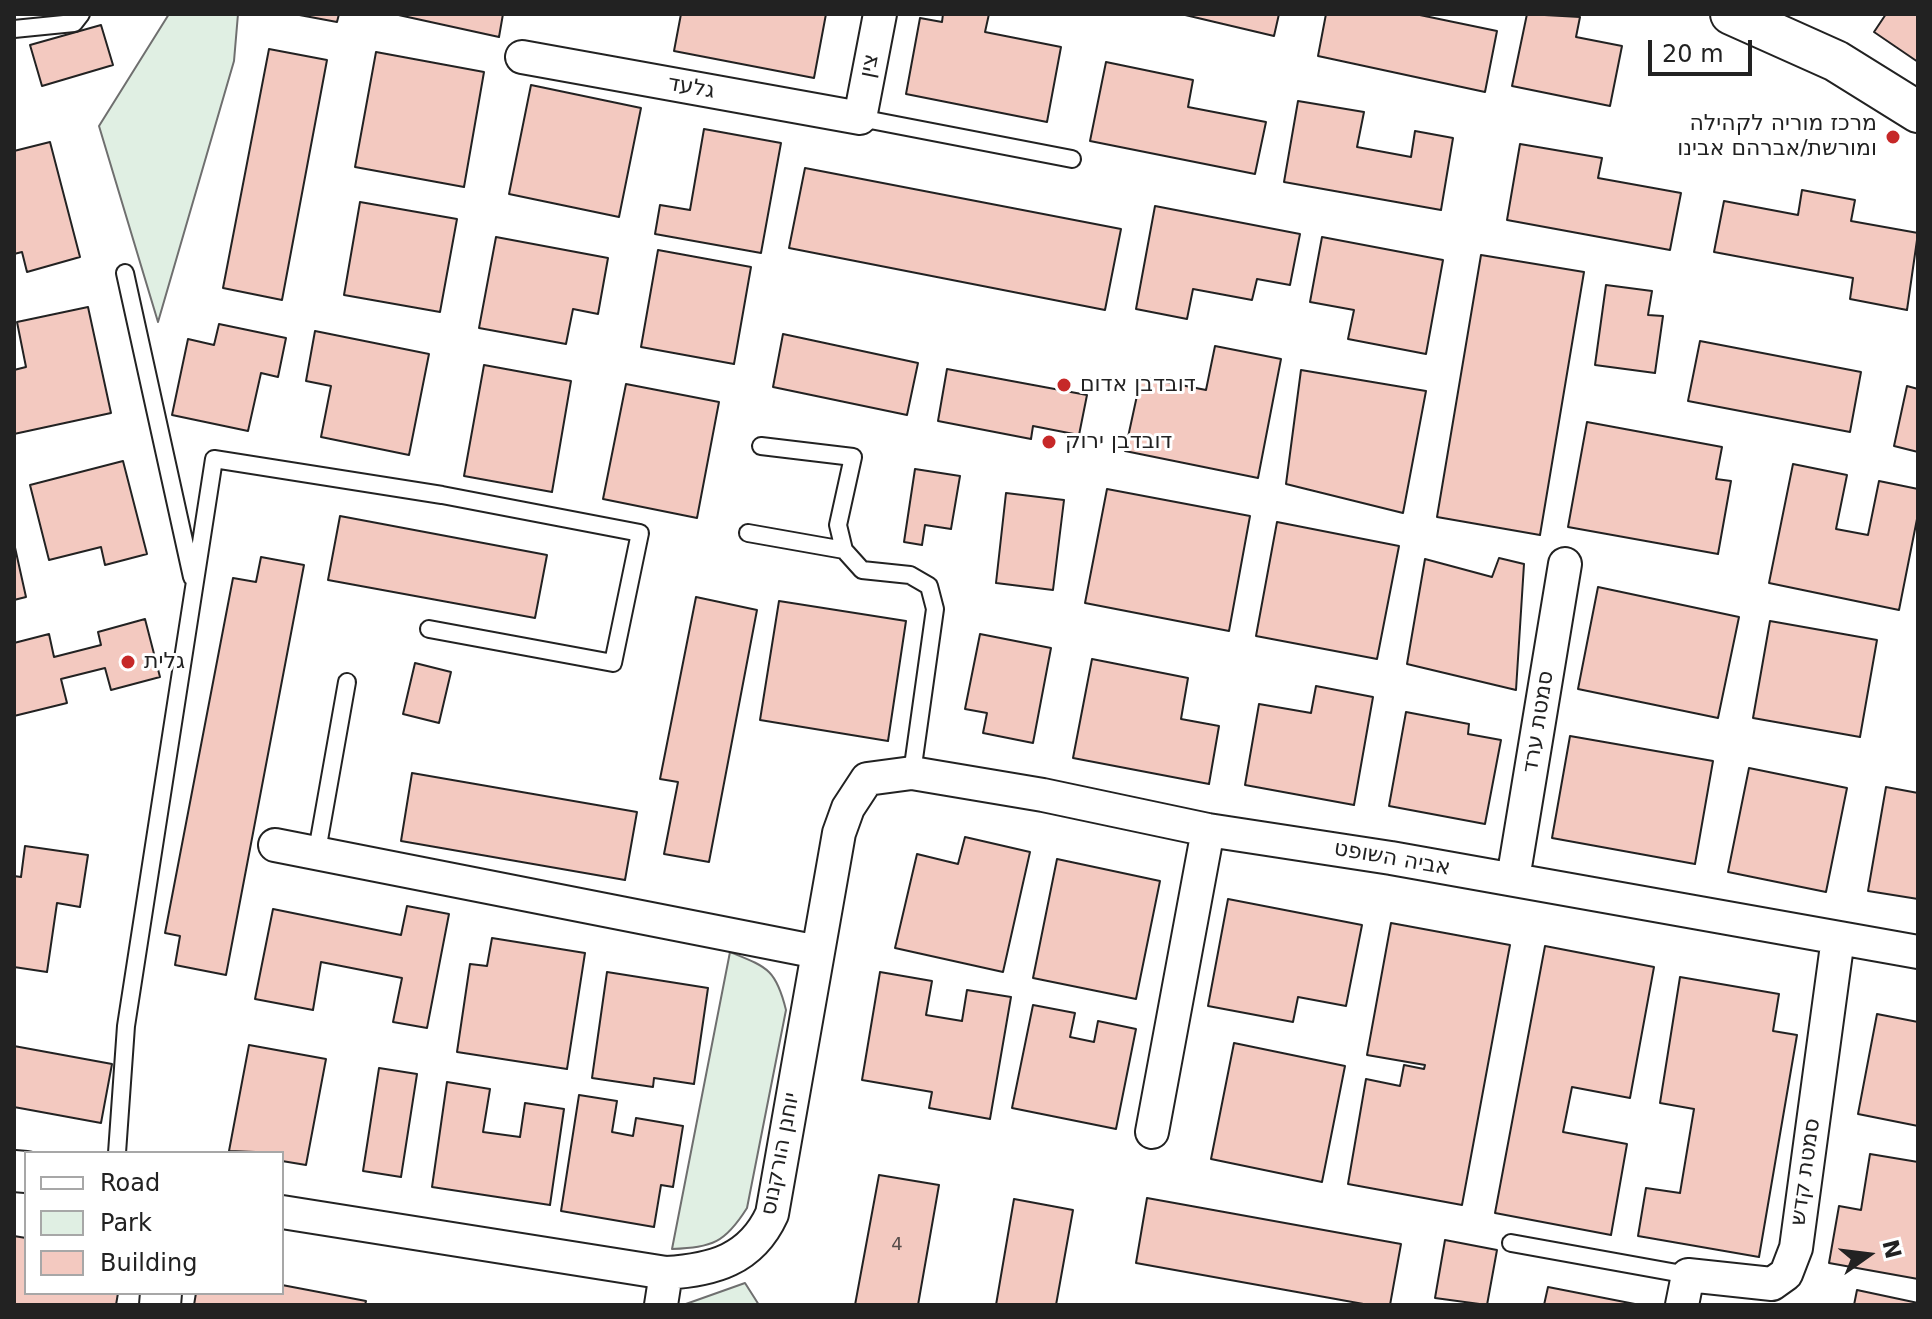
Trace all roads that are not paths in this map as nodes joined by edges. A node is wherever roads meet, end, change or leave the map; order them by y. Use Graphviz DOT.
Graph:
graph roads {
  1 [pos="81,14"];
  2 [pos="880,14"];
  3 [pos="1731,14"];
  4 [pos="14,29"];
  5 [pos="522,57"];
  6 [pos="1918,112"];
  7 [pos="860,118"];
  8 [pos="1072,159"];
  9 [pos="125,273"];
  10 [pos="761,446"];
  11 [pos="748,533"];
  12 [pos="844,550"];
  13 [pos="1565,564"];
  14 [pos="194,586"];
  15 [pos="429,629"];
  16 [pos="347,682"];
  17 [pos="912,773"];
  18 [pos="867,779"];
  19 [pos="1208,830"];
  20 [pos="275,845"];
  21 [pos="317,851"];
  22 [pos="1513,879"];
  23 [pos="1838,938"];
  24 [pos="818,952"];
  25 [pos="1918,952"];
  26 [pos="1152,1132"];
  27 [pos="117,1151"];
  28 [pos="284,1212"];
  29 [pos="1511,1243"];
  30 [pos="666,1273"];
  31 [pos="1685,1290"];
  32 [pos="661,1305"];
  1 -- 4 [label="lane"];
  2 -- 7 [label="street, צין"];
  3 -- 6 [label="street"];
  5 -- 7 [label="street, גלעד"];
  7 -- 8 [label="lane"];
  9 -- 14 [label="lane"];
  10 -- 12 [label="lane"];
  11 -- 12 [label="lane"];
  12 -- 17 [label="lane"];
  13 -- 22 [label="street, סמטת ערד"];
  14 -- 15 [label="lane"];
  14 -- 27 [label="lane"];
  16 -- 21 [label="lane"];
  17 -- 18 [label="street, אביה השופט"];
  17 -- 19 [label="street, אביה השופט"];
  18 -- 24 [label="street, יוחנן הורקנוס"];
  19 -- 22 [label="street, אביה השופט"];
  19 -- 26 [label="street"];
  20 -- 21 [label="street"];
  21 -- 24 [label="street"];
  22 -- 23 [label="street, אביה השופט"];
  23 -- 25 [label="street, אביה השופט"];
  23 -- 31 [label="street, סמטת קדש"];
  24 -- 30 [label="street, יוחנן הורקנוס"];
  28 -- 30 [label="street, יוחנן הורקנוס"];
  29 -- 31 [label="lane"];
  30 -- 32 [label="street"];
}
